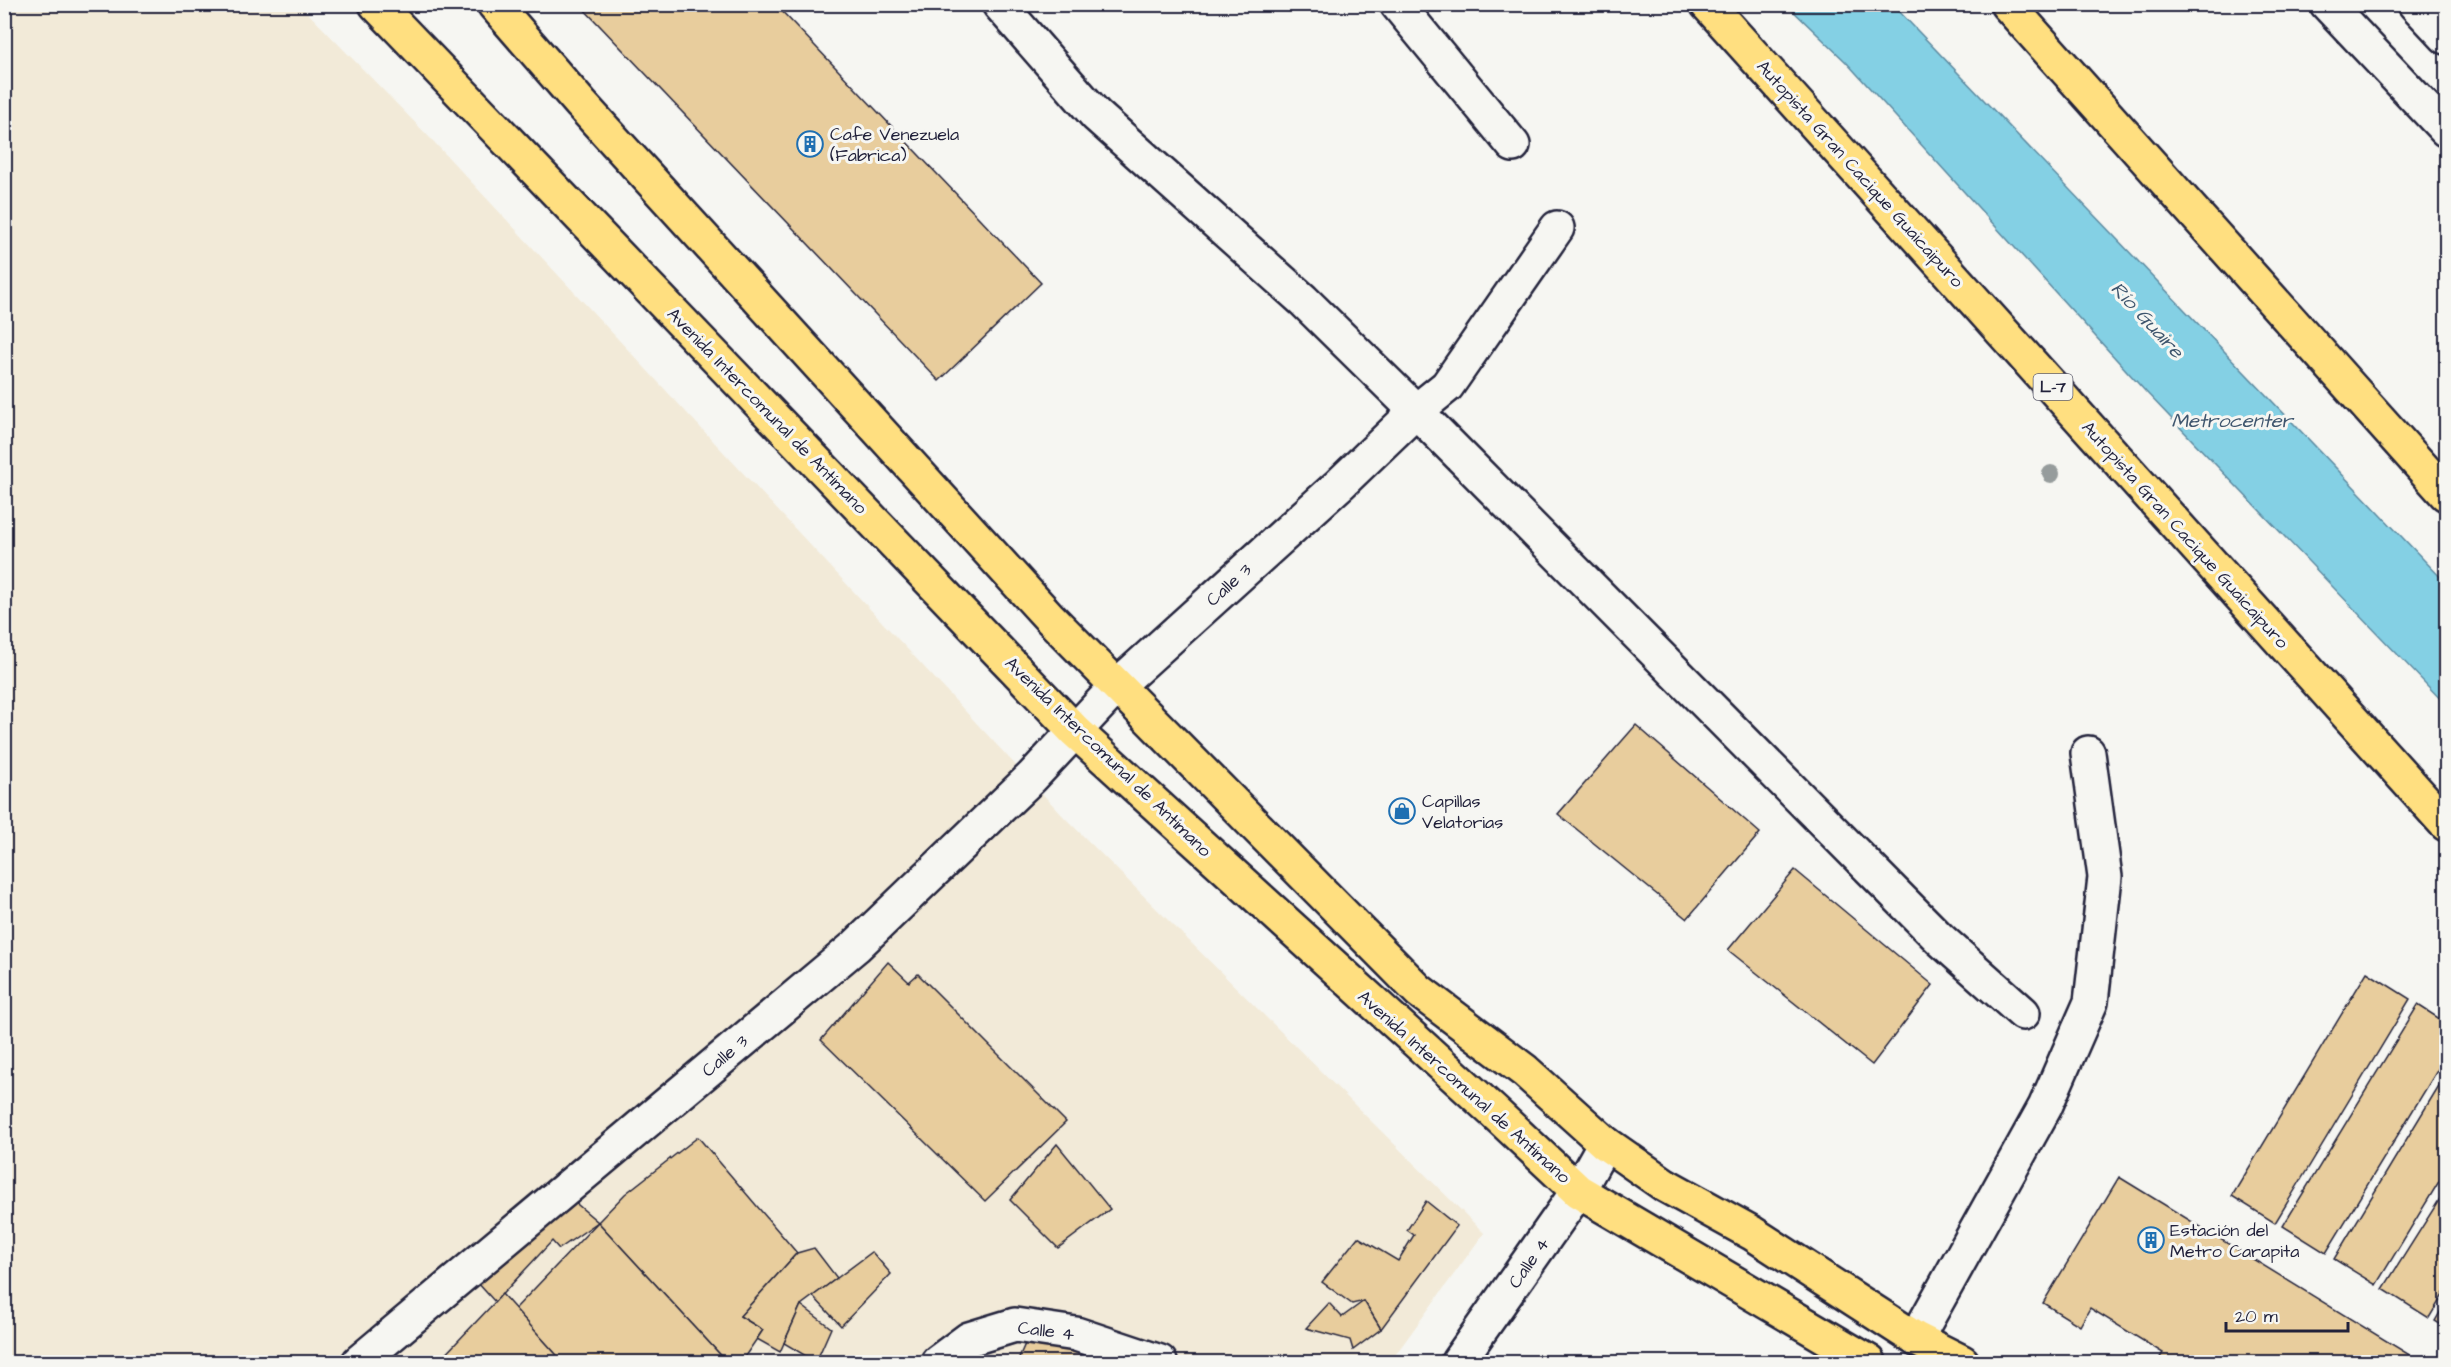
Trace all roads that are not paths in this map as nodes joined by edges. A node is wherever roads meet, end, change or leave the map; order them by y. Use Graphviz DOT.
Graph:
graph roads {
  1 [pos="376,4"];
  2 [pos="495,4"];
  3 [pos="999,4"];
  4 [pos="1397,4"];
  5 [pos="1707,4"];
  6 [pos="2007,4"];
  7 [pos="2327,4"];
  8 [pos="2415,4"];
  9 [pos="2446,37"];
  10 [pos="2446,130"];
  11 [pos="1514,146"];
  12 [pos="1557,228"];
  13 [pos="1416,411"];
  14 [pos="2446,494"];
  15 [pos="1118,685"];
  16 [pos="1075,731"];
  17 [pos="2088,753"];
  18 [pos="2446,824"];
  19 [pos="2024,1013"];
  20 [pos="1605,1143"];
  21 [pos="1578,1191"];
  22 [pos="1916,1339"];
  23 [pos="359,1362"];
  24 [pos="938,1362"];
  25 [pos="1160,1362"];
  26 [pos="1458,1362"];
  27 [pos="1869,1362"];
  28 [pos="1962,1362"];
  1 -- 16 [label="main road, Avenida Intercomunal de Antímano"];
  2 -- 15 [label="main road"];
  3 -- 13 [label="street"];
  4 -- 11 [label="street"];
  5 -- 18 [label="main road, Autopista Gran Cacique Guaicaipuro / L-7"];
  6 -- 14 [label="main road"];
  7 -- 10 [label="street"];
  8 -- 9 [label="street"];
  12 -- 13 [label="street, Calle 3"];
  13 -- 15 [label="street, Calle 3"];
  13 -- 19 [label="street"];
  15 -- 16 [label="street, Calle 3"];
  15 -- 20 [label="main road"];
  16 -- 21 [label="main road, Avenida Intercomunal de Antímano"];
  16 -- 23 [label="street, Calle 3"];
  17 -- 22 [label="street"];
  20 -- 21 [label="street, Calle 4"];
  20 -- 22 [label="main road"];
  21 -- 26 [label="street, Calle 4"];
  21 -- 27 [label="main road, Avenida Intercomunal de Antímano"];
  22 -- 28 [label="main road"];
  24 -- 25 [label="street, Calle 4"];
}
